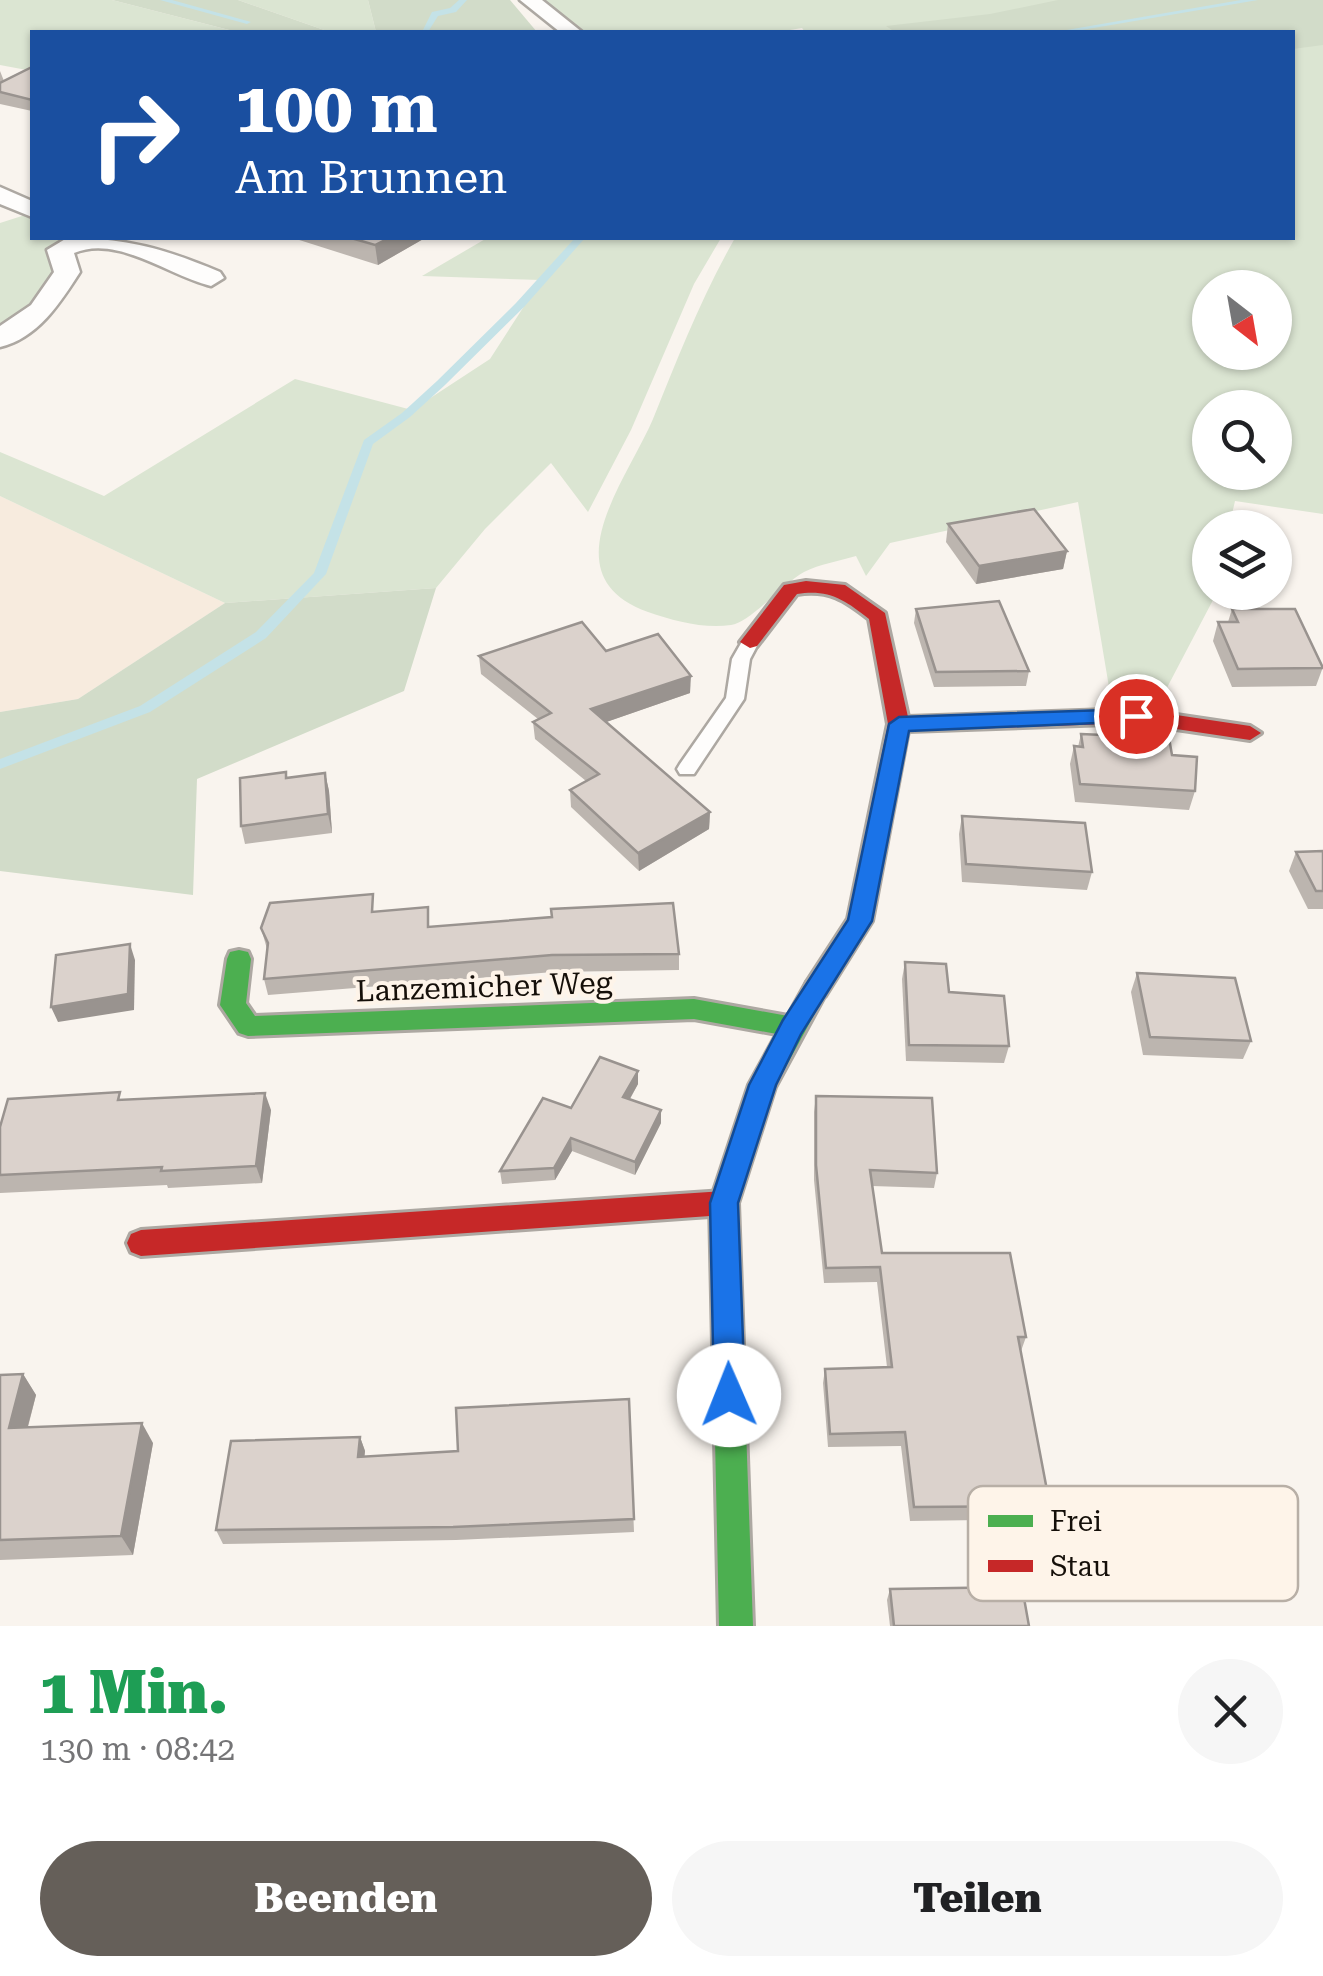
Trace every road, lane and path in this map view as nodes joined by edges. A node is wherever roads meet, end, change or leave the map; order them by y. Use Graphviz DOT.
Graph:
graph roads {
  1 [pos="530,0"];
  2 [pos="569,30"];
  3 [pos="0,194"];
  4 [pos="30,209"];
  5 [pos="82,240"];
  6 [pos="96,240"];
  7 [pos="212,278"];
  8 [pos="0,339"];
  9 [pos="750,642"];
  10 [pos="899,724"];
  11 [pos="1250,732"];
  12 [pos="687,769"];
  13 [pos="239,960"];
  14 [pos="792,1027"];
  15 [pos="724,1203"];
  16 [pos="141,1244"];
  17 [pos="736,1626"];
  1 -- 2 [label="street"];
  3 -- 4 [label="street"];
  5 -- 8 [label="street"];
  6 -- 7 [label="street"];
  9 -- 10 [label="street"];
  9 -- 12 [label="lane"];
  10 -- 11 [label="street"];
  10 -- 14 [label="street"];
  13 -- 14 [label="street, Lanzemicher Weg"];
  14 -- 15 [label="street"];
  15 -- 16 [label="street"];
  15 -- 17 [label="street"];
}
